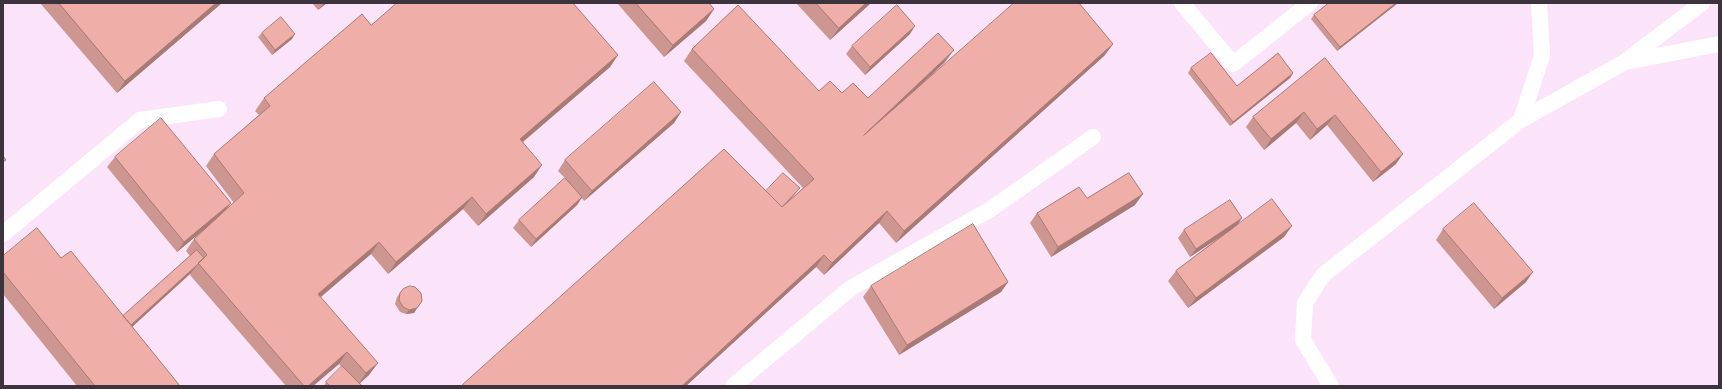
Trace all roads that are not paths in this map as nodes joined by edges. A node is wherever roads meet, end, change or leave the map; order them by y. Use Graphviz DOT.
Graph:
graph roads {
  1 [pos="1182,3"];
  2 [pos="1310,3"];
  3 [pos="1539,3"];
  4 [pos="1702,3"];
  5 [pos="1719,44"];
  6 [pos="1623,63"];
  7 [pos="219,109"];
  8 [pos="1521,120"];
  9 [pos="1093,137"];
  10 [pos="3,234"];
  11 [pos="733,386"];
  12 [pos="1331,386"];
  1 -- 2 [label="lane"];
  3 -- 8 [label="lane"];
  4 -- 6 [label="lane"];
  5 -- 6 [label="lane"];
  6 -- 8 [label="lane"];
  7 -- 10 [label="lane"];
  8 -- 12 [label="lane"];
  9 -- 11 [label="lane"];
}
